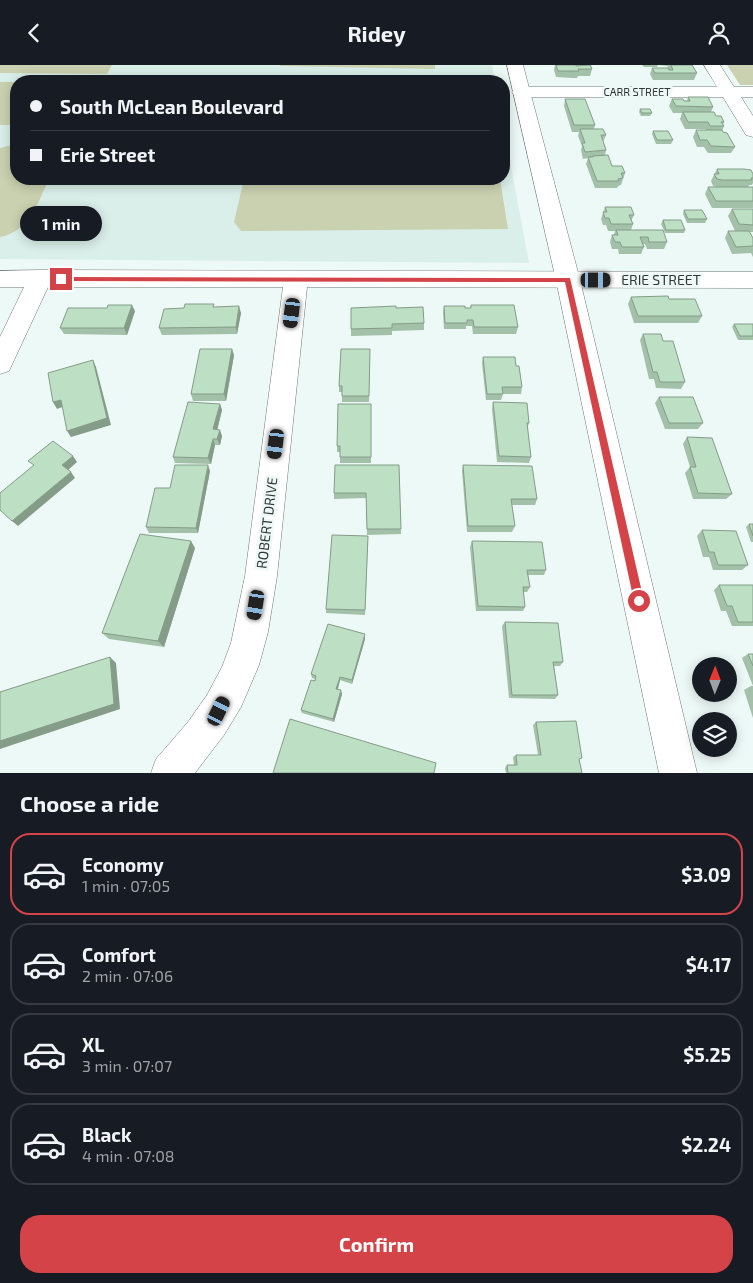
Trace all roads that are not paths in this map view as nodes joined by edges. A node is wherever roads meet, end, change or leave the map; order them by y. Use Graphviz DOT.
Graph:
graph roads {
  1 [pos="515,65"];
  2 [pos="712,65"];
  3 [pos="522,92"];
  4 [pos="753,92"];
  5 [pos="729,93"];
  6 [pos="753,131"];
  7 [pos="0,279"];
  8 [pos="40,279"];
  9 [pos="296,279"];
  10 [pos="568,280"];
  11 [pos="753,280"];
  12 [pos="0,364"];
  13 [pos="170,773"];
  14 [pos="678,773"];
  1 -- 3 [label="street"];
  2 -- 5 [label="street"];
  3 -- 5 [label="street, CARR STREET"];
  3 -- 10 [label="street"];
  4 -- 5 [label="street, CARR STREET"];
  5 -- 6 [label="street"];
  7 -- 8 [label="street, ERIE STREET"];
  8 -- 9 [label="street, ERIE STREET"];
  8 -- 12 [label="street"];
  9 -- 10 [label="street, ERIE STREET"];
  9 -- 13 [label="street, ROBERT DRIVE"];
  10 -- 11 [label="street, ERIE STREET"];
  10 -- 14 [label="street"];
}
